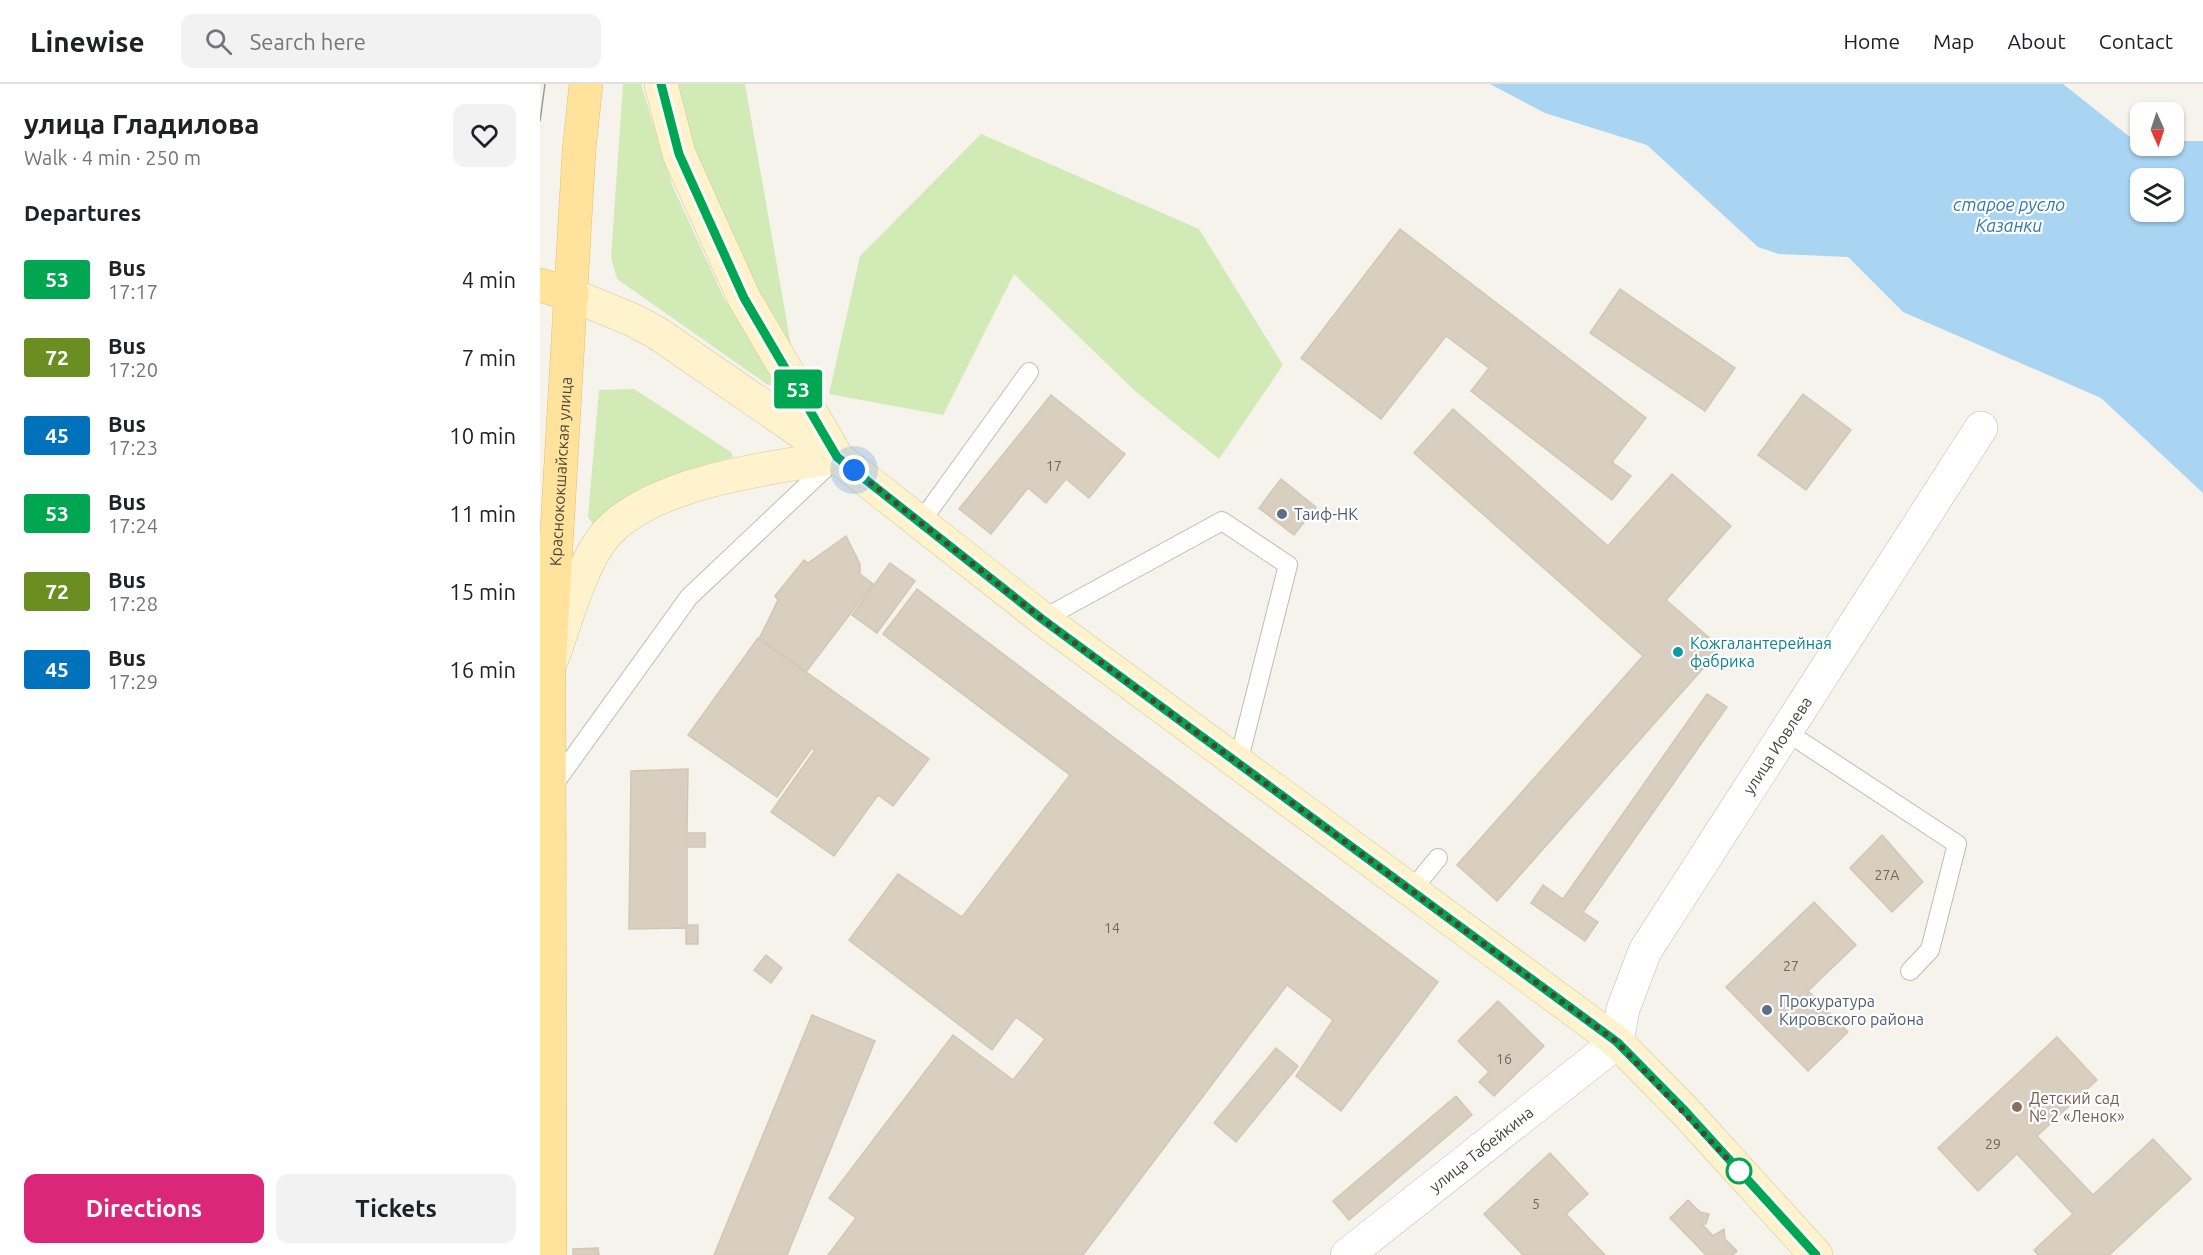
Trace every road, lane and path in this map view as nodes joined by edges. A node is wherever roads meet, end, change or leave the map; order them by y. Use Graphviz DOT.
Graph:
graph roads {
  1 [pos="586,84"];
  2 [pos="661,84"];
  3 [pos="540,285"];
  4 [pos="572,296"];
  5 [pos="1029,372"];
  6 [pos="1981,428"];
  7 [pos="837,457"];
  8 [pos="920,523"];
  9 [pos="1042,619"];
  10 [pos="549,668"];
  11 [pos="1785,731"];
  12 [pos="1238,763"];
  13 [pos="549,791"];
  14 [pos="1438,858"];
  15 [pos="1411,891"];
  16 [pos="1910,971"];
  17 [pos="1617,1042"];
  18 [pos="550,1255"];
  19 [pos="1347,1255"];
  20 [pos="1816,1255"];
  1 -- 4 [label="main road, Краснококшайская улица"];
  2 -- 7 [label="street"];
  3 -- 4 [label="main road"];
  4 -- 7 [label="street"];
  4 -- 10 [label="main road, Краснококшайская улица"];
  5 -- 8 [label="lane"];
  6 -- 11 [label="street, улица Иовлева"];
  7 -- 8 [label="street"];
  7 -- 10 [label="street"];
  7 -- 13 [label="lane"];
  8 -- 9 [label="street"];
  9 -- 12 [label="street"];
  9 -- 12 [label="lane"];
  10 -- 13 [label="main road, Краснококшайская улица"];
  11 -- 16 [label="lane"];
  11 -- 17 [label="street, улица Иовлева"];
  12 -- 15 [label="street"];
  13 -- 18 [label="main road, Краснококшайская улица"];
  14 -- 15 [label="lane"];
  15 -- 17 [label="street"];
  17 -- 19 [label="street, улица Табейкина"];
  17 -- 20 [label="street"];
}
